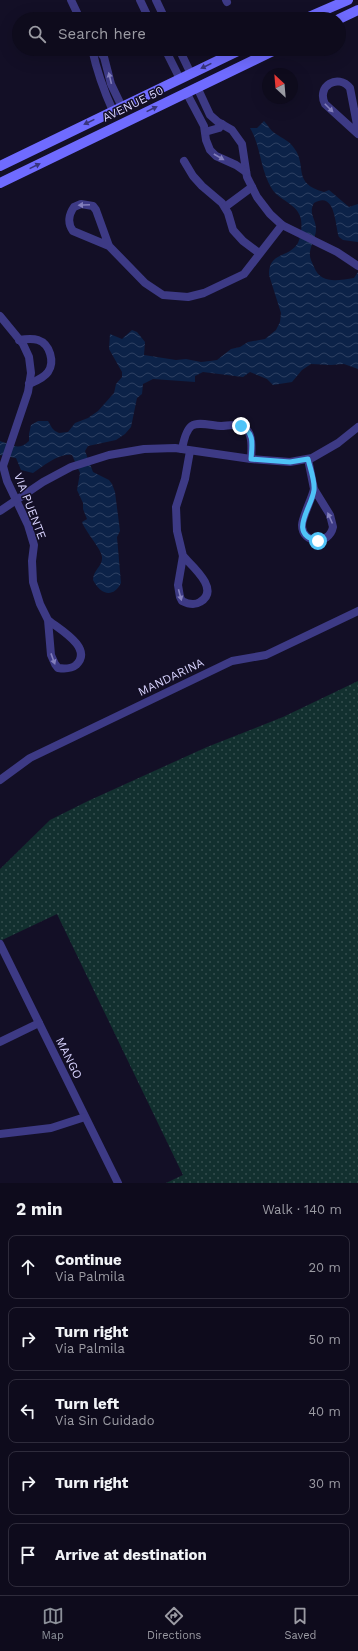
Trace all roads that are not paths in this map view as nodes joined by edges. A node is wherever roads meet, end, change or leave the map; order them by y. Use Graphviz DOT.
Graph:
graph roads {
  1 [pos="71,0"];
  2 [pos="140,0"];
  3 [pos="156,0"];
  4 [pos="348,0"];
  5 [pos="358,10"];
  6 [pos="77,12"];
  7 [pos="146,12"];
  8 [pos="162,12"];
  9 [pos="320,12"];
  10 [pos="346,16"];
  11 [pos="94,56"];
  12 [pos="103,56"];
  13 [pos="168,56"];
  14 [pos="182,56"];
  15 [pos="228,56"];
  16 [pos="262,56"];
  17 [pos="191,74"];
  18 [pos="180,79"];
  19 [pos="197,87"];
  20 [pos="186,92"];
  21 [pos="117,109"];
  22 [pos="222,124"];
  23 [pos="358,130"];
  24 [pos="205,132"];
  25 [pos="358,134"];
  26 [pos="184,161"];
  27 [pos="0,166"];
  28 [pos="246,172"];
  29 [pos="0,183"];
  30 [pos="252,187"];
  31 [pos="225,207"];
  32 [pos="282,225"];
  33 [pos="109,246"];
  34 [pos="259,254"];
  35 [pos="358,266"];
  36 [pos="0,316"];
  37 [pos="19,340"];
  38 [pos="29,384"];
  39 [pos="358,427"];
  40 [pos="186,450"];
  41 [pos="251,459"];
  42 [pos="308,459"];
  43 [pos="314,489"];
  44 [pos="17,500"];
  45 [pos="0,511"];
  46 [pos="183,556"];
  47 [pos="358,610"];
  48 [pos="48,620"];
  49 [pos="0,780"];
  50 [pos="0,944"];
  51 [pos="39,1023"];
  52 [pos="0,1042"];
  53 [pos="85,1117"];
  54 [pos="0,1134"];
  55 [pos="118,1183"];
  1 -- 6 [label="street"];
  2 -- 7 [label="street"];
  3 -- 8 [label="street"];
  4 -- 9 [label="main road"];
  5 -- 10 [label="main road"];
  11 -- 21 [label="street"];
  21 -- 12 [label="street, one-way"];
  13 -- 18 [label="street"];
  14 -- 17 [label="street"];
  15 -- 17 [label="main road, AVENUE 50, one-way"];
  16 -- 19 [label="main road, AVENUE 50"];
  17 -- 18 [label="main road, AVENUE 50"];
  17 -- 19 [label="main road"];
  18 -- 20 [label="main road"];
  18 -- 21 [label="main road, AVENUE 50"];
  19 -- 20 [label="main road, AVENUE 50"];
  19 -- 22 [label="street"];
  20 -- 24 [label="street"];
  29 -- 20 [label="main road, AVENUE 50, one-way"];
  21 -- 27 [label="main road, AVENUE 50, one-way"];
  22 -- 24 [label="street"];
  22 -- 28 [label="street"];
  23 -- 25 [label="street, one-way"];
  24 -- 28 [label="street, one-way"];
  26 -- 31 [label="street"];
  28 -- 30 [label="street"];
  30 -- 31 [label="street"];
  30 -- 32 [label="street"];
  31 -- 34 [label="street"];
  32 -- 34 [label="street"];
  32 -- 35 [label="street"];
  33 -- 33 [label="street, one-way"];
  33 -- 34 [label="street"];
  36 -- 37 [label="street, VIA PUENTE"];
  37 -- 38 [label="street, VIA PUENTE"];
  37 -- 38 [label="street"];
  38 -- 44 [label="street, VIA PUENTE"];
  39 -- 42 [label="street"];
  40 -- 41 [label="street"];
  40 -- 41 [label="street"];
  40 -- 44 [label="street"];
  40 -- 46 [label="street"];
  41 -- 42 [label="street"];
  42 -- 43 [label="street"];
  43 -- 43 [label="street, one-way"];
  44 -- 45 [label="street"];
  44 -- 48 [label="street, VIA PUENTE"];
  46 -- 46 [label="street, one-way"];
  47 -- 49 [label="street, MANDARINA"];
  48 -- 48 [label="street, VIA PUENTE, one-way"];
  50 -- 51 [label="street, MANGO"];
  51 -- 52 [label="street"];
  51 -- 53 [label="street, MANGO"];
  53 -- 54 [label="street"];
  53 -- 55 [label="street, MANGO"];
}
